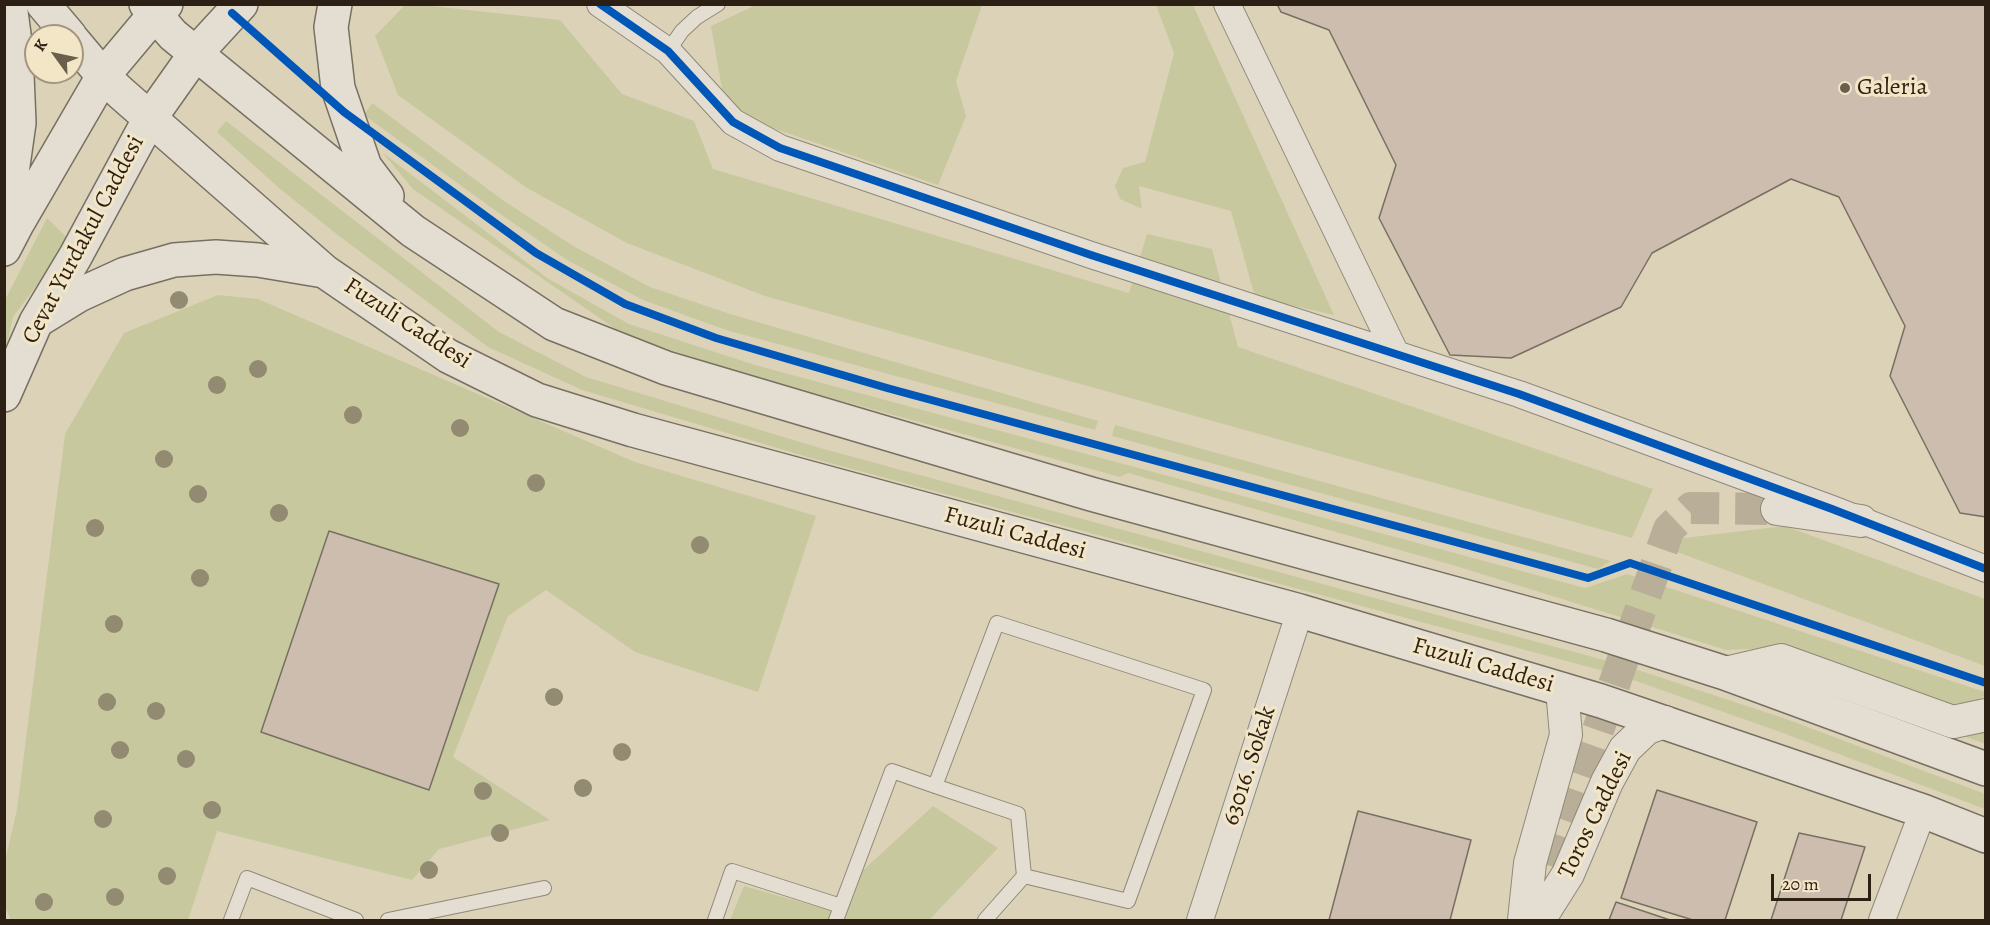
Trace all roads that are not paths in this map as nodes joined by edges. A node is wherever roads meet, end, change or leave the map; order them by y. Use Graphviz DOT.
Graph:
graph roads {
  1 [pos="10,4"];
  2 [pos="43,4"];
  3 [pos="241,4"];
  4 [pos="335,4"];
  5 [pos="600,4"];
  6 [pos="718,4"];
  7 [pos="1227,4"];
  8 [pos="167,22"];
  9 [pos="60,24"];
  10 [pos="668,51"];
  11 [pos="84,52"];
  12 [pos="112,84"];
  13 [pos="150,118"];
  14 [pos="4,229"];
  15 [pos="413,231"];
  16 [pos="4,249"];
  17 [pos="324,271"];
  18 [pos="36,322"];
  19 [pos="1396,354"];
  20 [pos="4,395"];
  21 [pos="1777,509"];
  22 [pos="1861,521"];
  23 [pos="1986,569"];
  24 [pos="1300,612"];
  25 [pos="1725,673"];
  26 [pos="1562,689"];
  27 [pos="1986,716"];
  28 [pos="1665,722"];
  29 [pos="1986,769"];
  30 [pos="935,786"];
  31 [pos="1923,811"];
  32 [pos="1986,836"];
  33 [pos="1550,866"];
  34 [pos="1024,876"];
  35 [pos="544,888"];
  36 [pos="841,906"];
  37 [pos="231,921"];
  38 [pos="356,921"];
  39 [pos="388,921"];
  40 [pos="715,921"];
  41 [pos="836,921"];
  42 [pos="985,921"];
  43 [pos="1200,921"];
  44 [pos="1524,921"];
  45 [pos="1530,921"];
  46 [pos="1539,921"];
  47 [pos="1882,921"];
  1 -- 14 [label="main road"];
  2 -- 9 [label="main road, Fuzuli Caddesi"];
  3 -- 8 [label="main road"];
  4 -- 15 [label="main road"];
  5 -- 10 [label="street"];
  6 -- 10 [label="lane"];
  7 -- 19 [label="street"];
  8 -- 12 [label="main road"];
  8 -- 13 [label="main road, Cevat Yurdakul Caddesi"];
  8 -- 15 [label="main road"];
  10 -- 19 [label="street"];
  11 -- 12 [label="main road, Fuzuli Caddesi"];
  12 -- 13 [label="main road, Fuzuli Caddesi"];
  12 -- 16 [label="main road"];
  13 -- 17 [label="main road, Fuzuli Caddesi"];
  13 -- 18 [label="main road, Cevat Yurdakul Caddesi"];
  15 -- 25 [label="main road"];
  17 -- 18 [label="main road"];
  17 -- 24 [label="main road, Fuzuli Caddesi"];
  18 -- 20 [label="main road, Cevat Yurdakul Caddesi"];
  19 -- 22 [label="street"];
  21 -- 22 [label="street"];
  22 -- 23 [label="street"];
  24 -- 26 [label="main road, Fuzuli Caddesi"];
  24 -- 43 [label="street, 63016. Sokak"];
  25 -- 27 [label="street"];
  25 -- 29 [label="main road"];
  26 -- 28 [label="main road, Fuzuli Caddesi"];
  26 -- 44 [label="street, Toros Caddesi"];
  28 -- 31 [label="main road, Fuzuli Caddesi"];
  28 -- 46 [label="street, Toros Caddesi"];
  30 -- 34 [label="lane"];
  30 -- 34 [label="lane"];
  30 -- 36 [label="lane"];
  31 -- 32 [label="main road, Fuzuli Caddesi"];
  31 -- 47 [label="street"];
  33 -- 45 [label="street"];
  34 -- 42 [label="lane"];
  35 -- 39 [label="lane"];
  36 -- 40 [label="lane"];
  36 -- 41 [label="lane"];
  37 -- 38 [label="lane"];
}
